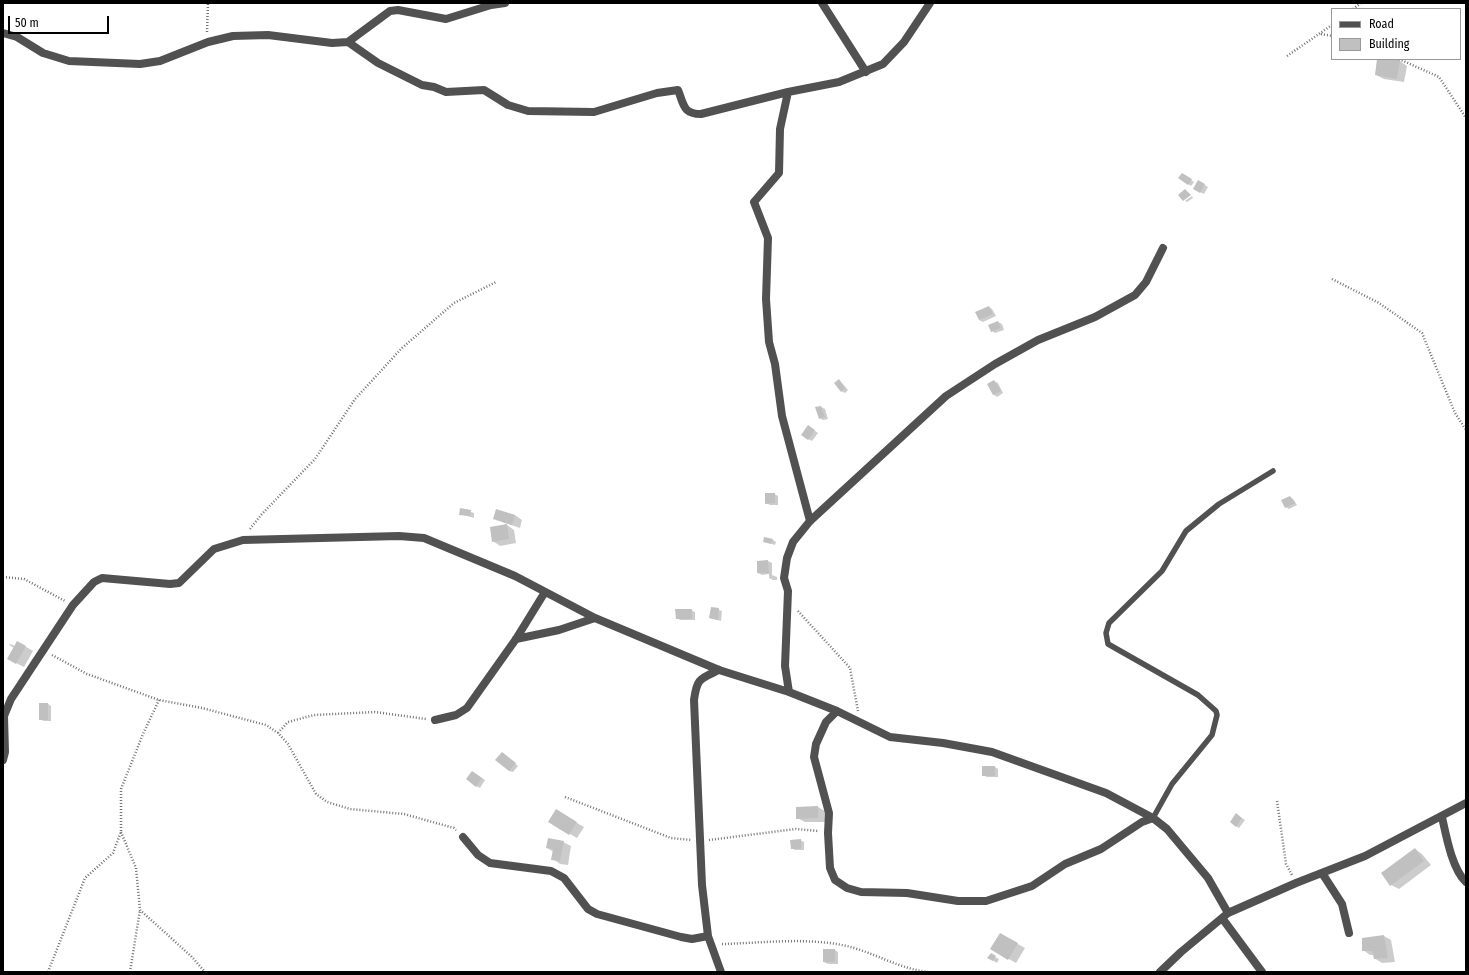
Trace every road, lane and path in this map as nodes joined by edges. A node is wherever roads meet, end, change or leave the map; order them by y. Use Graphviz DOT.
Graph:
graph roads {
  1 [pos="208,3"];
  2 [pos="505,3"];
  3 [pos="822,3"];
  4 [pos="930,3"];
  5 [pos="1331,26"];
  6 [pos="3,33"];
  7 [pos="1320,34"];
  8 [pos="1331,36"];
  9 [pos="208,42"];
  10 [pos="348,42"];
  11 [pos="1287,56"];
  12 [pos="1401,60"];
  13 [pos="866,72"];
  14 [pos="788,92"];
  15 [pos="1466,118"];
  16 [pos="1163,248"];
  17 [pos="1332,279"];
  18 [pos="496,282"];
  19 [pos="1466,430"];
  20 [pos="1273,471"];
  21 [pos="810,521"];
  22 [pos="243,540"];
  23 [pos="3,577"];
  24 [pos="544,592"];
  25 [pos="74,605"];
  26 [pos="796,608"];
  27 [pos="595,618"];
  28 [pos="516,639"];
  29 [pos="43,651"];
  30 [pos="719,670"];
  31 [pos="789,692"];
  32 [pos="159,700"];
  33 [pos="837,711"];
  34 [pos="435,720"];
  35 [pos="860,723"];
  36 [pos="278,733"];
  37 [pos="3,760"];
  38 [pos="565,797"];
  39 [pos="1277,801"];
  40 [pos="1466,803"];
  41 [pos="1442,817"];
  42 [pos="1153,818"];
  43 [pos="121,832"];
  44 [pos="828,833"];
  45 [pos="463,837"];
  46 [pos="700,841"];
  47 [pos="1322,873"];
  48 [pos="1466,882"];
  49 [pos="1296,883"];
  50 [pos="140,910"];
  51 [pos="1225,916"];
  52 [pos="1349,933"];
  53 [pos="708,936"];
  54 [pos="711,944"];
  55 [pos="48,972"];
  56 [pos="130,972"];
  57 [pos="205,972"];
  58 [pos="721,972"];
  59 [pos="928,972"];
  60 [pos="1160,972"];
  61 [pos="1262,972"];
  1 -- 9 [label="path"];
  2 -- 10 [label="street"];
  3 -- 13 [label="street"];
  4 -- 13 [label="street"];
  5 -- 7 [label="path"];
  6 -- 9 [label="street"];
  7 -- 8 [label="path"];
  7 -- 11 [label="path"];
  9 -- 10 [label="street"];
  10 -- 14 [label="street"];
  12 -- 15 [label="path"];
  13 -- 14 [label="street"];
  14 -- 21 [label="street"];
  16 -- 21 [label="street"];
  17 -- 19 [label="path"];
  18 -- 22 [label="path"];
  20 -- 42 [label="lane"];
  21 -- 31 [label="street"];
  22 -- 24 [label="street"];
  22 -- 25 [label="street"];
  23 -- 25 [label="path"];
  24 -- 27 [label="street"];
  24 -- 28 [label="street"];
  25 -- 29 [label="street"];
  26 -- 35 [label="path"];
  27 -- 28 [label="street"];
  27 -- 30 [label="street"];
  28 -- 34 [label="street"];
  29 -- 32 [label="path"];
  29 -- 37 [label="street"];
  30 -- 31 [label="street"];
  30 -- 46 [label="street"];
  31 -- 33 [label="street"];
  32 -- 36 [label="path"];
  32 -- 43 [label="path"];
  33 -- 35 [label="street"];
  33 -- 44 [label="street"];
  34 -- 36 [label="path"];
  35 -- 42 [label="street"];
  36 -- 45 [label="path"];
  38 -- 46 [label="path"];
  39 -- 49 [label="path"];
  40 -- 41 [label="street"];
  41 -- 47 [label="street"];
  41 -- 48 [label="street"];
  42 -- 44 [label="street"];
  42 -- 51 [label="street"];
  43 -- 50 [label="path"];
  43 -- 55 [label="path"];
  44 -- 46 [label="path"];
  45 -- 53 [label="street"];
  46 -- 53 [label="street"];
  47 -- 49 [label="street"];
  47 -- 52 [label="street"];
  49 -- 51 [label="street"];
  50 -- 56 [label="path"];
  50 -- 57 [label="path"];
  51 -- 60 [label="street"];
  51 -- 61 [label="street"];
  53 -- 54 [label="street"];
  54 -- 58 [label="street"];
  54 -- 59 [label="path"];
}
